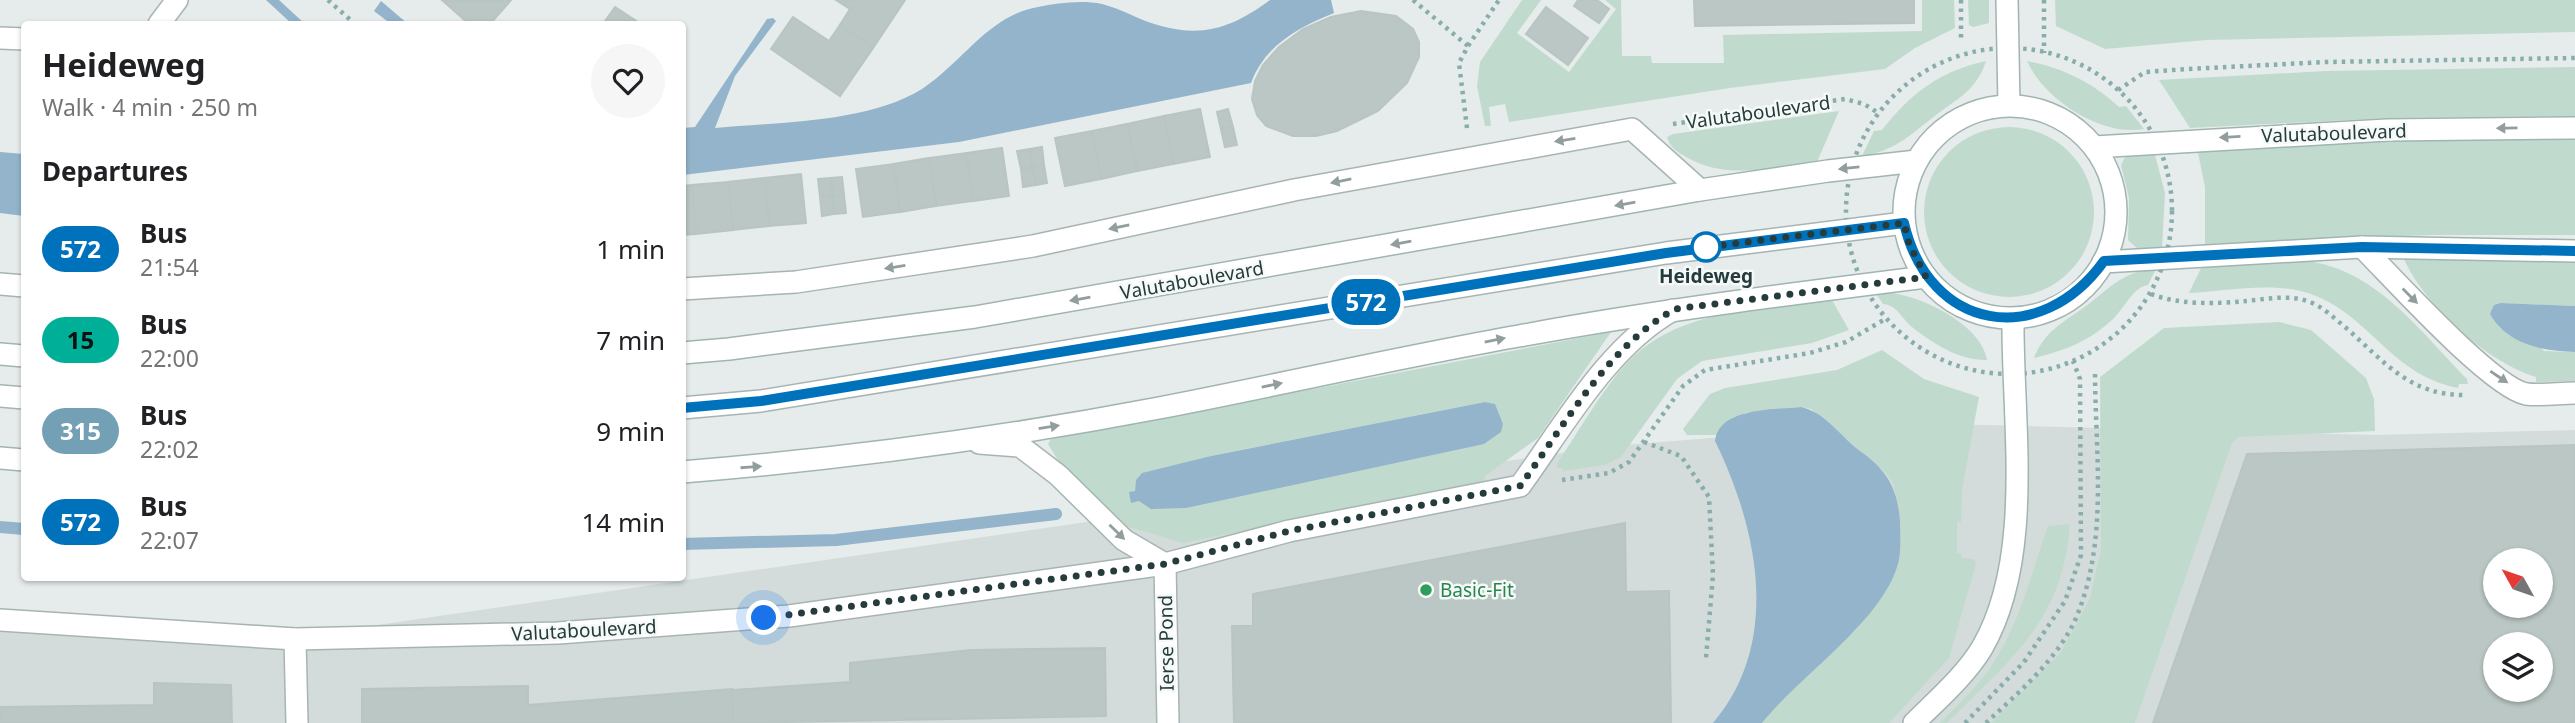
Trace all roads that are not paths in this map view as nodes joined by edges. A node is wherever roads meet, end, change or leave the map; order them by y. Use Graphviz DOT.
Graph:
graph roads {
  1 [pos="177,0"];
  2 [pos="2007,0"];
  3 [pos="161,21"];
  4 [pos="0,38"];
  5 [pos="21,39"];
  6 [pos="2009,105"];
  7 [pos="2575,128"];
  8 [pos="2094,147"];
  9 [pos="1917,161"];
  10 [pos="1700,190"];
  11 [pos="1904,223"];
  12 [pos="2362,247"];
  13 [pos="2575,251"];
  14 [pos="2104,261"];
  15 [pos="1926,277"];
  16 [pos="0,284"];
  17 [pos="21,286"];
  18 [pos="686,289"];
  19 [pos="1675,309"];
  20 [pos="2013,318"];
  21 [pos="686,353"];
  22 [pos="0,354"];
  23 [pos="21,356"];
  24 [pos="2575,393"];
  25 [pos="0,396"];
  26 [pos="21,398"];
  27 [pos="686,408"];
  28 [pos="960,441"];
  29 [pos="0,458"];
  30 [pos="21,460"];
  31 [pos="686,472"];
  32 [pos="1165,564"];
  33 [pos="0,620"];
  34 [pos="295,639"];
  35 [pos="296,723"];
  36 [pos="1168,723"];
  37 [pos="1914,723"];
  1 -- 3 [label="main road"];
  2 -- 6 [label="main road"];
  4 -- 5 [label="main road"];
  6 -- 8 [label="main road"];
  6 -- 9 [label="main road"];
  7 -- 8 [label="main road, Valutaboulevard, one-way"];
  8 -- 14 [label="main road"];
  9 -- 10 [label="main road, Valutaboulevard, one-way"];
  9 -- 11 [label="main road"];
  10 -- 18 [label="main road, one-way"];
  10 -- 21 [label="main road, Valutaboulevard, one-way"];
  11 -- 15 [label="main road"];
  11 -- 27 [label="main road"];
  12 -- 13 [label="main road"];
  12 -- 14 [label="main road"];
  12 -- 24 [label="main road, one-way"];
  14 -- 20 [label="main road"];
  15 -- 19 [label="main road"];
  15 -- 20 [label="main road"];
  16 -- 17 [label="main road"];
  28 -- 19 [label="main road, one-way"];
  19 -- 32 [label="main road, Valutaboulevard"];
  20 -- 37 [label="main road"];
  22 -- 23 [label="main road"];
  25 -- 26 [label="main road"];
  31 -- 28 [label="main road, one-way"];
  28 -- 32 [label="main road, one-way"];
  29 -- 30 [label="main road"];
  32 -- 34 [label="main road, Valutaboulevard"];
  32 -- 36 [label="main road, Ierse Pond"];
  33 -- 34 [label="main road, Valutaboulevard"];
  34 -- 35 [label="main road"];
}
